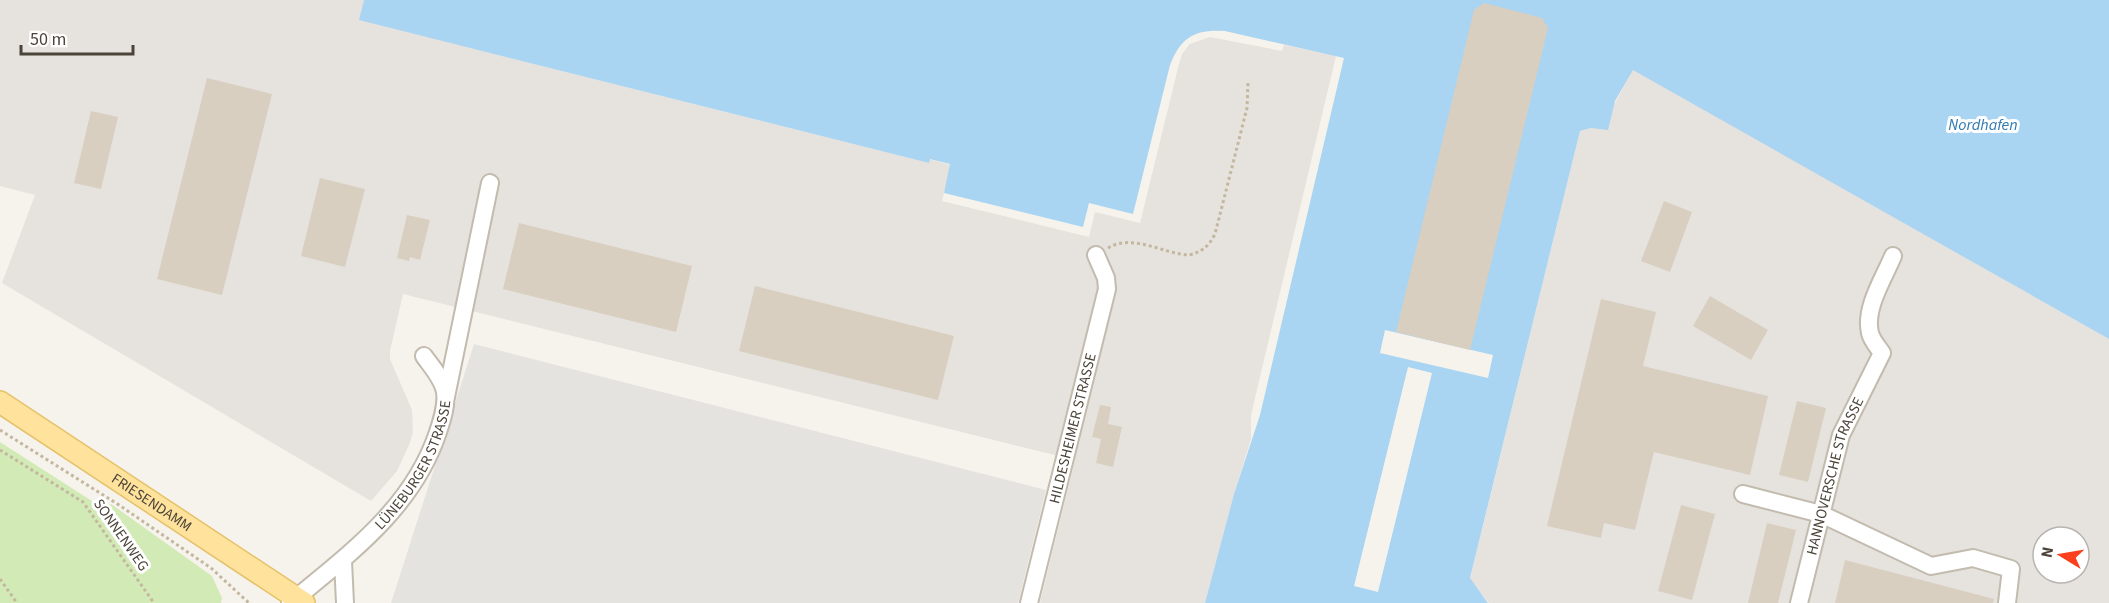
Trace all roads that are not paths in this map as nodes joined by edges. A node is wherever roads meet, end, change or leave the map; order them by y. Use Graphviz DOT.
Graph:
graph roads {
  1 [pos="490,183"];
  2 [pos="1096,255"];
  3 [pos="1893,256"];
  4 [pos="424,356"];
  5 [pos="0,402"];
  6 [pos="445,404"];
  7 [pos="1743,494"];
  8 [pos="1821,514"];
  9 [pos="343,561"];
  10 [pos="297,601"];
  11 [pos="345,603"];
  12 [pos="1029,603"];
  13 [pos="1800,603"];
  14 [pos="2007,603"];
  1 -- 6 [label="street"];
  2 -- 12 [label="street, HILDESHEIMER STRASSE"];
  3 -- 8 [label="street, HANNOVERSCHE STRASSE"];
  4 -- 6 [label="street, LÜNEBURGER STRASSE"];
  5 -- 10 [label="main road, FRIESENDAMM"];
  6 -- 9 [label="street, LÜNEBURGER STRASSE"];
  7 -- 8 [label="street"];
  8 -- 13 [label="street, HANNOVERSCHE STRASSE"];
  8 -- 14 [label="street"];
  9 -- 10 [label="street, LÜNEBURGER STRASSE"];
  9 -- 11 [label="street"];
}
